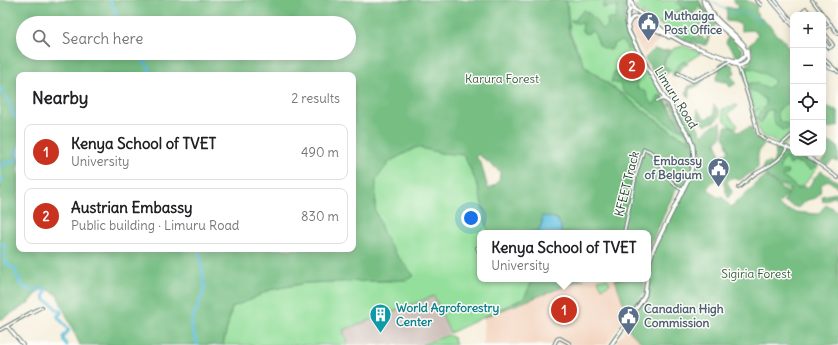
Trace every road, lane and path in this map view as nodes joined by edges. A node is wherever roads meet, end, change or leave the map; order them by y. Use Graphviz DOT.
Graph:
graph roads {
  1 [pos="630,0"];
  2 [pos="705,0"];
  3 [pos="756,0"];
  4 [pos="771,0"];
  5 [pos="775,0"];
  6 [pos="812,0"];
  7 [pos="761,5"];
  8 [pos="635,10"];
  9 [pos="629,12"];
  10 [pos="634,17"];
  11 [pos="790,18"];
  12 [pos="790,22"];
  13 [pos="830,24"];
  14 [pos="628,27"];
  15 [pos="826,27"];
  16 [pos="826,34"];
  17 [pos="838,34"];
  18 [pos="826,44"];
  19 [pos="730,61"];
  20 [pos="826,61"];
  21 [pos="739,64"];
  22 [pos="826,66"];
  23 [pos="837,71"];
  24 [pos="678,73"];
  25 [pos="666,100"];
  26 [pos="657,101"];
  27 [pos="790,137"];
  28 [pos="781,145"];
  29 [pos="787,148"];
  30 [pos="790,149"];
  31 [pos="806,156"];
  32 [pos="838,178"];
  33 [pos="738,188"];
  34 [pos="683,190"];
  35 [pos="625,230"];
  36 [pos="651,257"];
  37 [pos="647,282"];
  38 [pos="42,307"];
  39 [pos="8,326"];
  40 [pos="0,330"];
  41 [pos="23,345"];
  42 [pos="554,345"];
  43 [pos="570,345"];
  44 [pos="610,345"];
  1 -- 8 [label="main road"];
  1 -- 9 [label="main road, Limuru Road"];
  2 -- 21 [label="main road"];
  3 -- 7 [label="street"];
  4 -- 12 [label="street"];
  5 -- 11 [label="street"];
  6 -- 13 [label="street"];
  8 -- 9 [label="main road"];
  8 -- 10 [label="main road"];
  8 -- 21 [label="main road"];
  9 -- 10 [label="main road"];
  9 -- 14 [label="main road, Limuru Road"];
  10 -- 14 [label="main road"];
  10 -- 19 [label="main road"];
  13 -- 15 [label="street"];
  13 -- 17 [label="street"];
  14 -- 25 [label="main road, Limuru Road"];
  16 -- 18 [label="street"];
  19 -- 21 [label="main road"];
  19 -- 24 [label="street"];
  20 -- 23 [label="street"];
  21 -- 28 [label="street"];
  22 -- 23 [label="street"];
  25 -- 26 [label="street"];
  25 -- 34 [label="main road, Limuru Road"];
  27 -- 28 [label="street"];
  28 -- 29 [label="street"];
  29 -- 30 [label="street"];
  29 -- 33 [label="street"];
  31 -- 32 [label="street"];
  34 -- 35 [label="street, KFEET Track"];
  34 -- 36 [label="main road, Limuru Road"];
  37 -- 44 [label="main road"];
  38 -- 39 [label="street"];
  39 -- 40 [label="street"];
  39 -- 41 [label="street"];
  42 -- 43 [label="street"];
}
